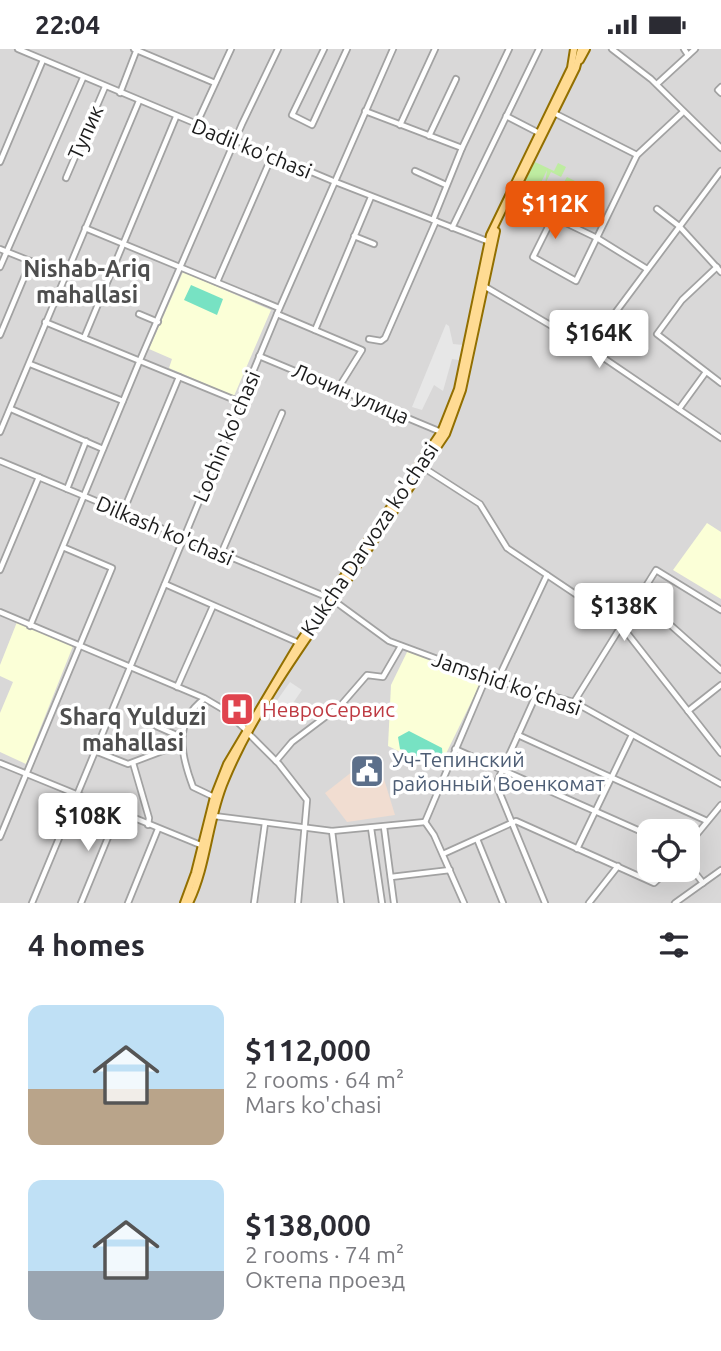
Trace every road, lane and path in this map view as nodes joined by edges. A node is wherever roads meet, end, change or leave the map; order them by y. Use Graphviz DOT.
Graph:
graph roads {
  1 [pos="18,49"];
  2 [pos="136,49"];
  3 [pos="231,49"];
  4 [pos="278,49"];
  5 [pos="324,49"];
  6 [pos="347,49"];
  7 [pos="393,49"];
  8 [pos="435,49"];
  9 [pos="509,49"];
  10 [pos="539,49"];
  11 [pos="574,49"];
  12 [pos="580,49"];
  13 [pos="586,49"];
  14 [pos="612,49"];
  15 [pos="684,49"];
  16 [pos="695,49"];
  17 [pos="688,54"];
  18 [pos="43,60"];
  19 [pos="576,68"];
  20 [pos="83,78"];
  21 [pos="456,79"];
  22 [pos="215,83"];
  23 [pos="657,84"];
  24 [pos="105,87"];
  25 [pos="721,87"];
  26 [pos="120,93"];
  27 [pos="721,93"];
  28 [pos="139,101"];
  29 [pos="365,111"];
  30 [pos="552,112"];
  31 [pos="682,113"];
  32 [pos="506,116"];
  33 [pos="176,117"];
  34 [pos="196,125"];
  35 [pos="400,125"];
  36 [pos="541,134"];
  37 [pos="429,136"];
  38 [pos="235,139"];
  39 [pos="462,148"];
  40 [pos="721,148"];
  41 [pos="637,155"];
  42 [pos="272,156"];
  43 [pos="0,162"];
  44 [pos="415,171"];
  45 [pos="721,171"];
  46 [pos="66,177"];
  47 [pos="333,181"];
  48 [pos="446,185"];
  49 [pos="510,196"];
  50 [pos="371,197"];
  51 [pos="657,209"];
  52 [pos="553,216"];
  53 [pos="434,221"];
  54 [pos="679,226"];
  55 [pos="452,228"];
  56 [pos="85,229"];
  57 [pos="354,236"];
  58 [pos="597,238"];
  59 [pos="490,242"];
  60 [pos="123,244"];
  61 [pos="374,244"];
  62 [pos="0,249"];
  63 [pos="6,252"];
  64 [pos="31,261"];
  65 [pos="0,267"];
  66 [pos="180,268"];
  67 [pos="647,269"];
  68 [pos="719,270"];
  69 [pos="65,275"];
  70 [pos="217,282"];
  71 [pos="481,286"];
  72 [pos="278,311"];
  73 [pos="139,314"];
  74 [pos="158,321"];
  75 [pos="45,322"];
  76 [pos="315,330"];
  77 [pos="0,335"];
  78 [pos="84,338"];
  79 [pos="369,339"];
  80 [pos="589,348"];
  81 [pos="260,356"];
  82 [pos="140,360"];
  83 [pos="30,364"];
  84 [pos="706,372"];
  85 [pos="180,377"];
  86 [pos="721,383"];
  87 [pos="339,387"];
  88 [pos="123,401"];
  89 [pos="240,402"];
  90 [pos="10,409"];
  91 [pos="679,409"];
  92 [pos="282,414"];
  93 [pos="0,432"];
  94 [pos="444,433"];
  95 [pos="721,438"];
  96 [pos="86,441"];
  97 [pos="103,449"];
  98 [pos="0,461"];
  99 [pos="423,468"];
  100 [pos="39,477"];
  101 [pos="67,489"];
  102 [pos="85,496"];
  103 [pos="123,512"];
  104 [pos="184,537"];
  105 [pos="65,548"];
  106 [pos="222,554"];
  107 [pos="0,570"];
  108 [pos="547,575"];
  109 [pos="165,584"];
  110 [pos="639,597"];
  111 [pos="331,599"];
  112 [pos="213,606"];
  113 [pos="721,610"];
  114 [pos="0,612"];
  115 [pos="621,624"];
  116 [pos="30,626"];
  117 [pos="79,645"];
  118 [pos="300,645"];
  119 [pos="401,646"];
  120 [pos="130,666"];
  121 [pos="721,670"];
  122 [pos="486,678"];
  123 [pos="497,681"];
  124 [pos="721,685"];
  125 [pos="177,687"];
  126 [pos="537,693"];
  127 [pos="204,698"];
  128 [pos="574,702"];
  129 [pos="688,711"];
  130 [pos="156,726"];
  131 [pos="247,732"];
  132 [pos="518,735"];
  133 [pos="632,735"];
  134 [pos="181,737"];
  135 [pos="181,744"];
  136 [pos="455,749"];
  137 [pos="96,751"];
  138 [pos="721,753"];
  139 [pos="276,761"];
  140 [pos="0,763"];
  141 [pos="133,763"];
  142 [pos="502,770"];
  143 [pos="26,774"];
  144 [pos="612,777"];
  145 [pos="721,784"];
  146 [pos="76,795"];
  147 [pos="214,797"];
  148 [pos="721,805"];
  149 [pos="596,810"];
  150 [pos="118,813"];
  151 [pos="214,816"];
  152 [pos="0,819"];
  153 [pos="7,821"];
  154 [pos="425,821"];
  155 [pos="511,821"];
  156 [pos="707,821"];
  157 [pos="265,823"];
  158 [pos="148,825"];
  159 [pos="384,827"];
  160 [pos="307,828"];
  161 [pos="371,828"];
  162 [pos="158,829"];
  163 [pos="637,829"];
  164 [pos="700,830"];
  165 [pos="332,831"];
  166 [pos="0,837"];
  167 [pos="477,839"];
  168 [pos="205,847"];
  169 [pos="577,849"];
  170 [pos="443,854"];
  171 [pos="618,866"];
  172 [pos="450,870"];
  173 [pos="721,870"];
  174 [pos="637,875"];
  175 [pos="391,877"];
  176 [pos="700,879"];
  177 [pos="703,883"];
  178 [pos="32,903"];
  179 [pos="81,903"];
  180 [pos="128,903"];
  181 [pos="184,903"];
  182 [pos="190,903"];
  183 [pos="254,903"];
  184 [pos="298,903"];
  185 [pos="341,903"];
  186 [pos="382,903"];
  187 [pos="394,903"];
  188 [pos="464,903"];
  189 [pos="503,903"];
  190 [pos="545,903"];
  191 [pos="589,903"];
  192 [pos="675,903"];
  1 -- 18 [label="street, Dadil ko'chasi"];
  2 -- 22 [label="street"];
  2 -- 26 [label="street"];
  3 -- 22 [label="street"];
  4 -- 38 [label="street"];
  5 -- 6 [label="street"];
  7 -- 29 [label="street, Lochin ko'chasi"];
  8 -- 35 [label="street"];
  9 -- 39 [label="street"];
  10 -- 32 [label="street"];
  11 -- 30 [label="main road, Kukcha Darvoza ko'chasi"];
  12 -- 19 [label="main road, Kukcha Darvoza ko'chasi"];
  13 -- 19 [label="main road"];
  14 -- 23 [label="street"];
  15 -- 17 [label="street"];
  16 -- 17 [label="street"];
  17 -- 23 [label="street"];
  18 -- 20 [label="street, Dadil ko'chasi"];
  18 -- 43 [label="street"];
  19 -- 30 [label="main road, Kukcha Darvoza ko'chasi"];
  20 -- 24 [label="street, Dadil ko'chasi"];
  20 -- 63 [label="street"];
  21 -- 37 [label="street"];
  22 -- 34 [label="street"];
  23 -- 31 [label="street"];
  24 -- 26 [label="street, Dadil ko'chasi"];
  24 -- 46 [label="street, Тупик"];
  25 -- 27 [label="street"];
  26 -- 28 [label="street, Dadil ko'chasi"];
  28 -- 33 [label="street, Dadil ko'chasi"];
  28 -- 56 [label="street"];
  29 -- 35 [label="street"];
  29 -- 47 [label="street, Lochin ko'chasi"];
  30 -- 36 [label="main road, Kukcha Darvoza ko'chasi"];
  30 -- 41 [label="street"];
  31 -- 40 [label="street"];
  31 -- 41 [label="street"];
  32 -- 36 [label="street"];
  32 -- 55 [label="street"];
  33 -- 34 [label="street, Dadil ko'chasi"];
  33 -- 60 [label="street"];
  34 -- 38 [label="street, Dadil ko'chasi"];
  35 -- 37 [label="street"];
  36 -- 49 [label="main road, Kukcha Darvoza ko'chasi"];
  37 -- 39 [label="street"];
  38 -- 42 [label="street, Dadil ko'chasi"];
  38 -- 66 [label="street"];
  39 -- 48 [label="street"];
  41 -- 58 [label="street"];
  42 -- 47 [label="street, Dadil ko'chasi"];
  42 -- 70 [label="street"];
  44 -- 48 [label="street"];
  45 -- 54 [label="street"];
  47 -- 50 [label="street, Dadil ko'chasi"];
  47 -- 72 [label="street, Lochin ko'chasi"];
  48 -- 53 [label="street"];
  49 -- 52 [label="street"];
  49 -- 59 [label="main road, Kukcha Darvoza ko'chasi"];
  50 -- 53 [label="street, Dadil ko'chasi"];
  50 -- 57 [label="street"];
  51 -- 54 [label="street"];
  52 -- 58 [label="street"];
  52 -- 58 [label="street"];
  53 -- 55 [label="street, Dadil ko'chasi"];
  53 -- 79 [label="street"];
  54 -- 67 [label="street"];
  54 -- 68 [label="street"];
  55 -- 59 [label="street, Dadil ko'chasi"];
  56 -- 60 [label="street"];
  56 -- 69 [label="street"];
  57 -- 61 [label="street"];
  57 -- 76 [label="street"];
  58 -- 67 [label="street"];
  59 -- 71 [label="main road, Kukcha Darvoza ko'chasi"];
  60 -- 66 [label="street"];
  60 -- 78 [label="street"];
  62 -- 63 [label="street"];
  63 -- 64 [label="street"];
  63 -- 65 [label="street"];
  64 -- 69 [label="street"];
  64 -- 77 [label="street"];
  66 -- 70 [label="street"];
  66 -- 74 [label="street"];
  67 -- 80 [label="street"];
  68 -- 84 [label="street"];
  69 -- 75 [label="street"];
  70 -- 72 [label="street"];
  71 -- 80 [label="street"];
  71 -- 94 [label="main road, Kukcha Darvoza ko'chasi"];
  72 -- 76 [label="street"];
  72 -- 81 [label="street, Lochin ko'chasi"];
  73 -- 74 [label="street"];
  74 -- 82 [label="street"];
  75 -- 78 [label="street"];
  75 -- 83 [label="street"];
  76 -- 87 [label="street"];
  78 -- 82 [label="street"];
  80 -- 91 [label="street"];
  81 -- 87 [label="street, Лочин улица"];
  81 -- 89 [label="street, Lochin ko'chasi"];
  82 -- 85 [label="street"];
  82 -- 88 [label="street"];
  83 -- 88 [label="street"];
  83 -- 90 [label="street"];
  84 -- 86 [label="street"];
  84 -- 91 [label="street"];
  85 -- 89 [label="street"];
  85 -- 103 [label="street"];
  87 -- 94 [label="street, Лочин улица"];
  88 -- 97 [label="street"];
  89 -- 104 [label="street, Lochin ko'chasi"];
  90 -- 93 [label="street"];
  90 -- 96 [label="street"];
  91 -- 95 [label="street"];
  92 -- 106 [label="street"];
  94 -- 99 [label="main road, Kukcha Darvoza ko'chasi"];
  96 -- 97 [label="street"];
  96 -- 101 [label="street"];
  97 -- 102 [label="street"];
  98 -- 100 [label="street, Dilkash ko'chasi"];
  99 -- 108 [label="street"];
  99 -- 111 [label="main road, Kukcha Darvoza ko'chasi"];
  100 -- 101 [label="street, Dilkash ko'chasi"];
  100 -- 107 [label="street"];
  101 -- 102 [label="street, Dilkash ko'chasi"];
  102 -- 103 [label="street, Dilkash ko'chasi"];
  102 -- 105 [label="street"];
  103 -- 104 [label="street, Dilkash ko'chasi"];
  104 -- 106 [label="street, Dilkash ko'chasi"];
  104 -- 109 [label="street, Lochin ko'chasi"];
  105 -- 116 [label="street"];
  105 -- 117 [label="street"];
  106 -- 111 [label="street, Dilkash ko'chasi"];
  108 -- 115 [label="street"];
  108 -- 123 [label="street"];
  109 -- 112 [label="street"];
  109 -- 120 [label="street, Lochin ko'chasi"];
  110 -- 113 [label="street"];
  110 -- 115 [label="street"];
  110 -- 121 [label="street"];
  111 -- 118 [label="main road, Kukcha Darvoza ko'chasi"];
  111 -- 119 [label="street, Jamshid ko'chasi"];
  112 -- 118 [label="street"];
  112 -- 125 [label="street"];
  114 -- 116 [label="street"];
  115 -- 128 [label="street"];
  115 -- 129 [label="street"];
  116 -- 117 [label="street"];
  117 -- 120 [label="street"];
  117 -- 143 [label="street"];
  118 -- 131 [label="main road, Kukcha Darvoza ko'chasi"];
  119 -- 122 [label="street, Jamshid ko'chasi"];
  119 -- 139 [label="street"];
  120 -- 125 [label="street"];
  120 -- 137 [label="street, Lochin ko'chasi"];
  122 -- 123 [label="street, Jamshid ko'chasi"];
  122 -- 136 [label="street"];
  123 -- 126 [label="street, Jamshid ko'chasi"];
  124 -- 129 [label="street"];
  125 -- 127 [label="street"];
  126 -- 128 [label="street, Jamshid ko'chasi"];
  126 -- 132 [label="street"];
  127 -- 131 [label="street"];
  127 -- 134 [label="street"];
  128 -- 133 [label="street, Jamshid ko'chasi"];
  129 -- 138 [label="street"];
  130 -- 134 [label="street"];
  131 -- 139 [label="street"];
  131 -- 147 [label="main road, Kukcha Darvoza ko'chasi"];
  131 -- 151 [label="main road, Kukcha Darvoza ko'chasi"];
  132 -- 142 [label="street"];
  132 -- 144 [label="street"];
  133 -- 144 [label="street"];
  133 -- 145 [label="street, Jamshid ko'chasi"];
  134 -- 135 [label="street"];
  135 -- 141 [label="street"];
  135 -- 147 [label="street"];
  136 -- 142 [label="street"];
  136 -- 154 [label="street"];
  137 -- 141 [label="street"];
  137 -- 146 [label="street, Lochin ko'chasi"];
  139 -- 160 [label="street"];
  140 -- 143 [label="street"];
  141 -- 158 [label="street"];
  142 -- 149 [label="street"];
  142 -- 155 [label="street"];
  143 -- 146 [label="street"];
  143 -- 153 [label="street"];
  144 -- 149 [label="street"];
  144 -- 156 [label="street"];
  146 -- 150 [label="street"];
  146 -- 178 [label="street, Lochin ko'chasi"];
  147 -- 168 [label="main road, Kukcha Darvoza ko'chasi"];
  148 -- 156 [label="street"];
  149 -- 163 [label="street"];
  149 -- 169 [label="street"];
  150 -- 158 [label="street"];
  150 -- 179 [label="street"];
  151 -- 157 [label="street"];
  151 -- 168 [label="main road, Kukcha Darvoza ko'chasi"];
  152 -- 153 [label="street"];
  153 -- 166 [label="street"];
  154 -- 159 [label="street"];
  154 -- 170 [label="street"];
  155 -- 167 [label="street"];
  155 -- 169 [label="street"];
  155 -- 190 [label="street"];
  156 -- 164 [label="street"];
  157 -- 160 [label="street"];
  157 -- 183 [label="street"];
  158 -- 162 [label="street"];
  159 -- 161 [label="street"];
  159 -- 175 [label="street"];
  160 -- 165 [label="street"];
  160 -- 184 [label="street"];
  161 -- 165 [label="street"];
  161 -- 186 [label="street"];
  162 -- 168 [label="street"];
  162 -- 180 [label="street"];
  165 -- 185 [label="street"];
  167 -- 170 [label="street"];
  167 -- 189 [label="street"];
  168 -- 181 [label="main road, Kukcha Darvoza ko'chasi"];
  168 -- 182 [label="main road, Kukcha Darvoza ko'chasi"];
  169 -- 171 [label="street"];
  170 -- 172 [label="street"];
  171 -- 174 [label="street"];
  171 -- 191 [label="street"];
  172 -- 175 [label="street"];
  172 -- 188 [label="street"];
  173 -- 177 [label="street"];
  175 -- 187 [label="street"];
  176 -- 177 [label="street"];
  177 -- 192 [label="street"];
}
